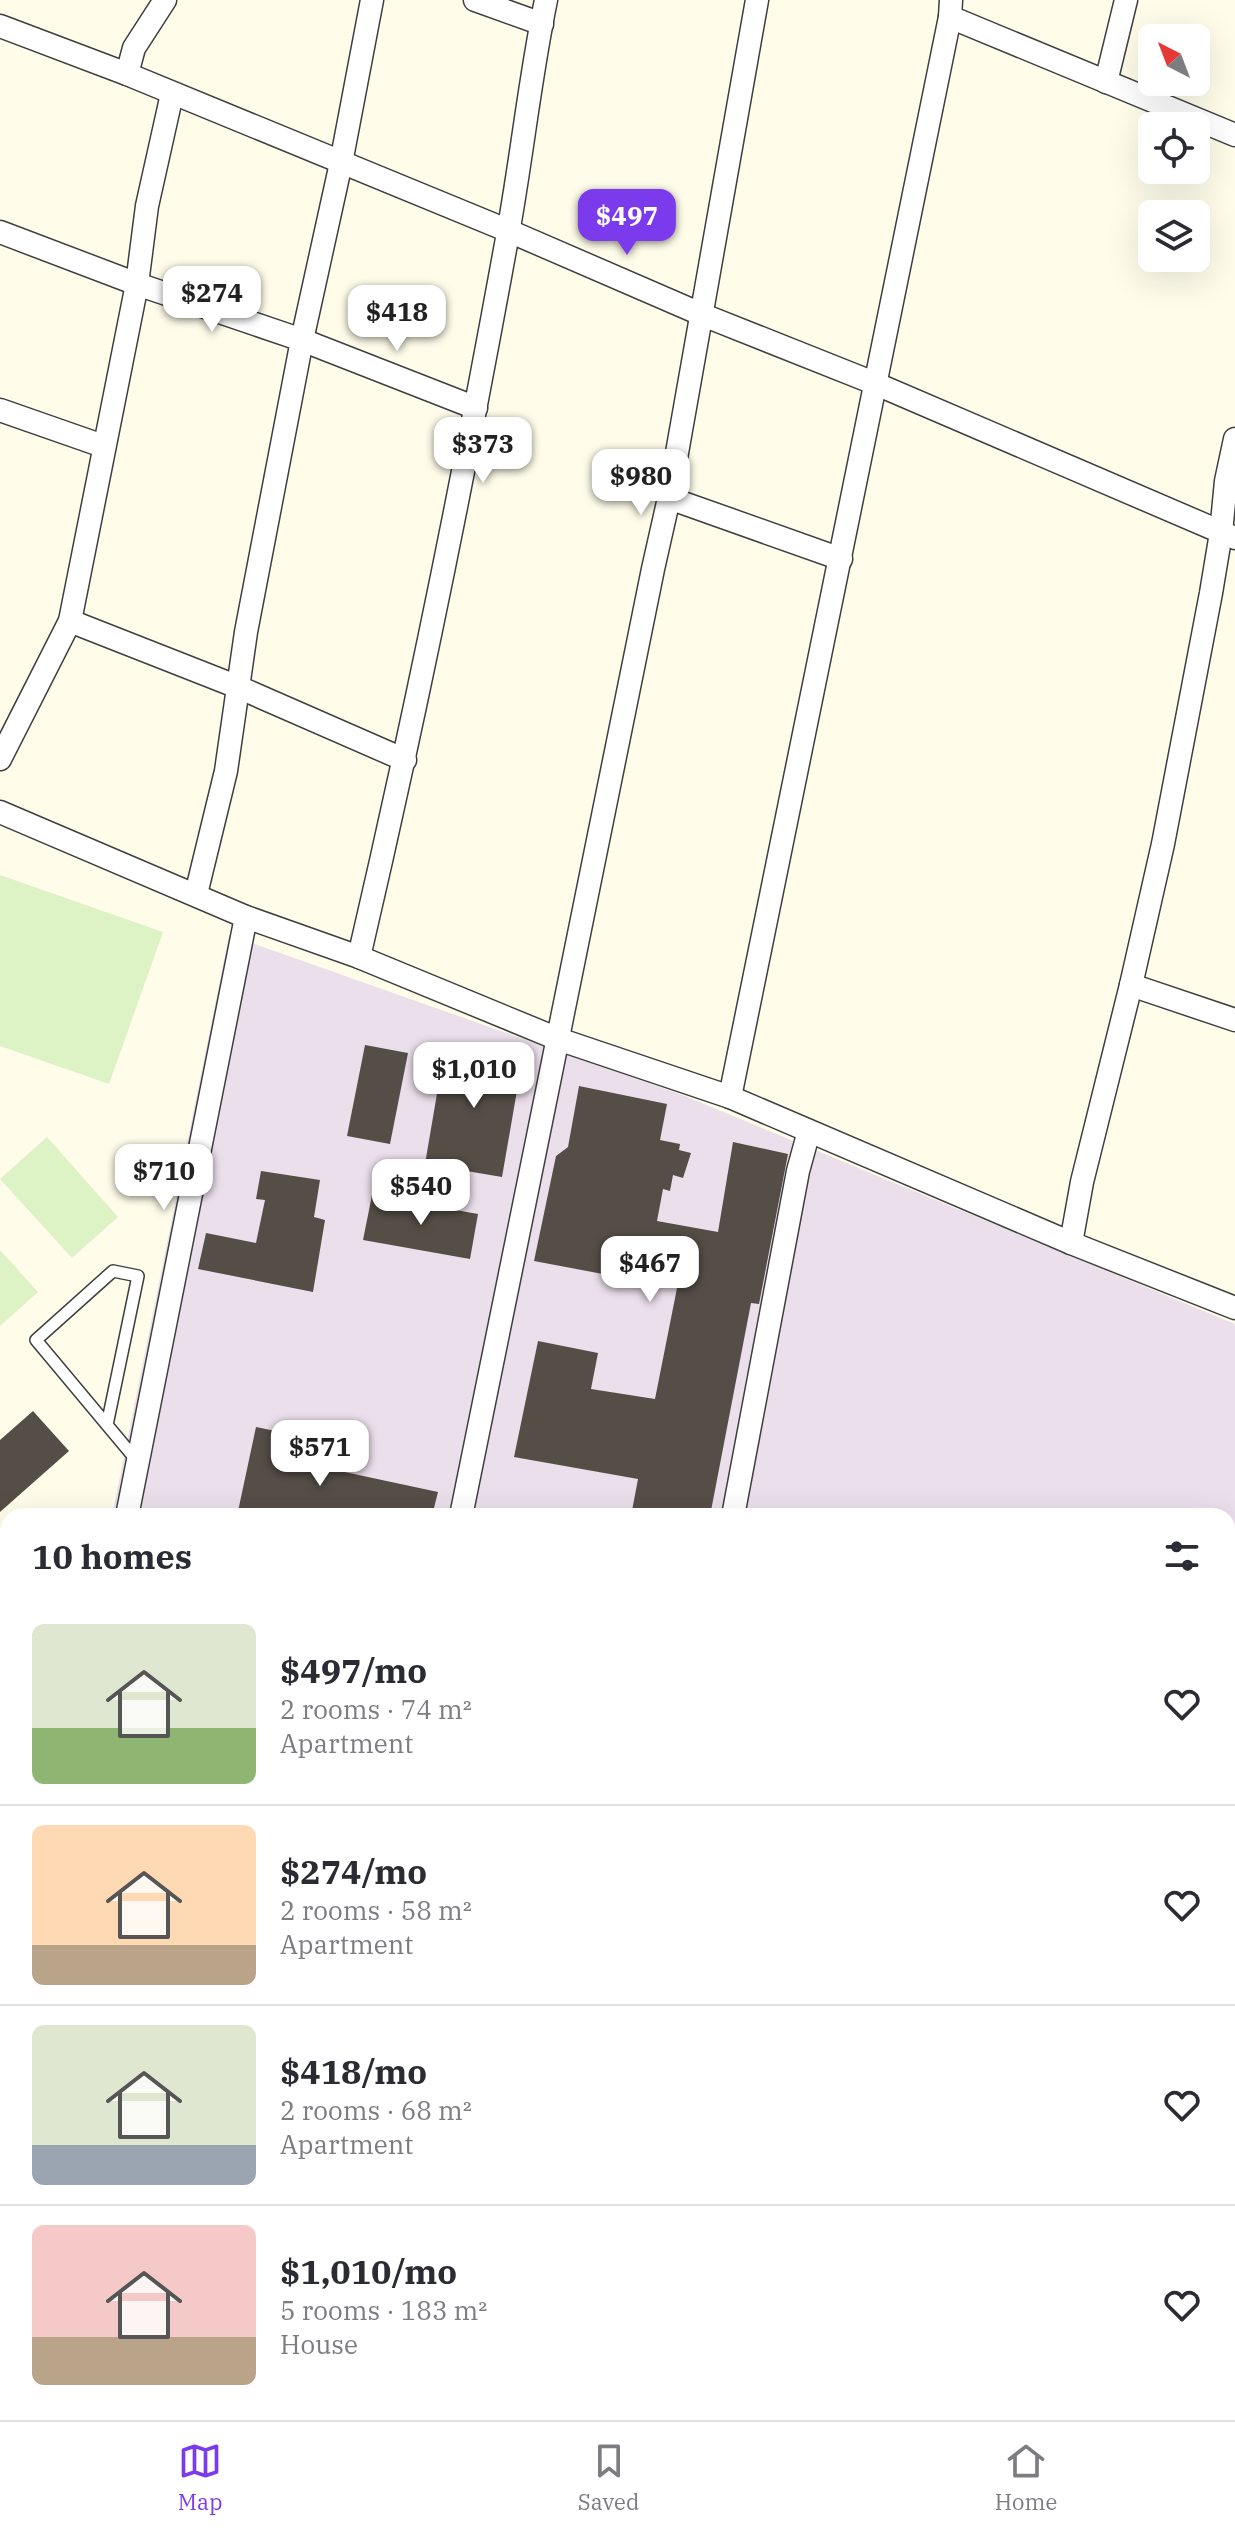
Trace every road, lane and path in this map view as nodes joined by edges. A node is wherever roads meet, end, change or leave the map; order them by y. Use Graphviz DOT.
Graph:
graph roads {
  1 [pos="165,0"];
  2 [pos="372,0"];
  3 [pos="475,0"];
  4 [pos="546,0"];
  5 [pos="757,0"];
  6 [pos="1126,0"];
  7 [pos="950,8"];
  8 [pos="542,24"];
  9 [pos="0,26"];
  10 [pos="127,74"];
  11 [pos="1106,82"];
  12 [pos="172,94"];
  13 [pos="1235,135"];
  14 [pos="341,163"];
  15 [pos="509,231"];
  16 [pos="0,232"];
  17 [pos="137,284"];
  18 [pos="703,315"];
  19 [pos="302,340"];
  20 [pos="874,383"];
  21 [pos="476,408"];
  22 [pos="0,410"];
  23 [pos="1235,439"];
  24 [pos="103,446"];
  25 [pos="669,498"];
  26 [pos="1228,535"];
  27 [pos="841,559"];
  28 [pos="70,621"];
  29 [pos="238,687"];
  30 [pos="0,759"];
  31 [pos="405,760"];
  32 [pos="0,812"];
  33 [pos="196,894"];
  34 [pos="246,917"];
  35 [pos="359,957"];
  36 [pos="1131,985"];
  37 [pos="1235,1020"];
  38 [pos="558,1039"];
  39 [pos="730,1097"];
  40 [pos="809,1131"];
  41 [pos="1071,1243"];
  42 [pos="1235,1308"];
  43 [pos="107,1425"];
  44 [pos="138,1462"];
  45 [pos="129,1508"];
  46 [pos="463,1508"];
  47 [pos="735,1508"];
  1 -- 10 [label="street"];
  2 -- 14 [label="street"];
  3 -- 8 [label="street"];
  4 -- 8 [label="street"];
  5 -- 18 [label="street"];
  6 -- 11 [label="street"];
  7 -- 11 [label="street"];
  7 -- 20 [label="street"];
  8 -- 15 [label="street"];
  9 -- 10 [label="street"];
  10 -- 12 [label="street"];
  11 -- 13 [label="street"];
  12 -- 14 [label="street"];
  12 -- 17 [label="street"];
  14 -- 15 [label="street"];
  14 -- 19 [label="street"];
  15 -- 18 [label="street"];
  15 -- 21 [label="street"];
  16 -- 17 [label="street"];
  17 -- 19 [label="street"];
  17 -- 24 [label="street"];
  18 -- 20 [label="street"];
  18 -- 25 [label="street"];
  19 -- 21 [label="street"];
  19 -- 29 [label="street"];
  20 -- 26 [label="street"];
  20 -- 27 [label="street"];
  21 -- 31 [label="street"];
  22 -- 24 [label="street"];
  23 -- 26 [label="street"];
  24 -- 28 [label="street"];
  25 -- 27 [label="street"];
  25 -- 38 [label="street"];
  26 -- 36 [label="street"];
  27 -- 39 [label="street"];
  28 -- 29 [label="street"];
  28 -- 30 [label="street"];
  29 -- 31 [label="street"];
  29 -- 33 [label="street"];
  31 -- 35 [label="street"];
  32 -- 33 [label="street"];
  33 -- 34 [label="street"];
  34 -- 35 [label="street"];
  34 -- 44 [label="street"];
  35 -- 38 [label="street"];
  36 -- 37 [label="street"];
  36 -- 41 [label="street"];
  38 -- 39 [label="street"];
  38 -- 46 [label="street"];
  39 -- 40 [label="street"];
  40 -- 41 [label="street"];
  40 -- 47 [label="street"];
  41 -- 42 [label="street"];
  43 -- 43 [label="lane"];
  43 -- 44 [label="lane"];
  44 -- 45 [label="street"];
}
